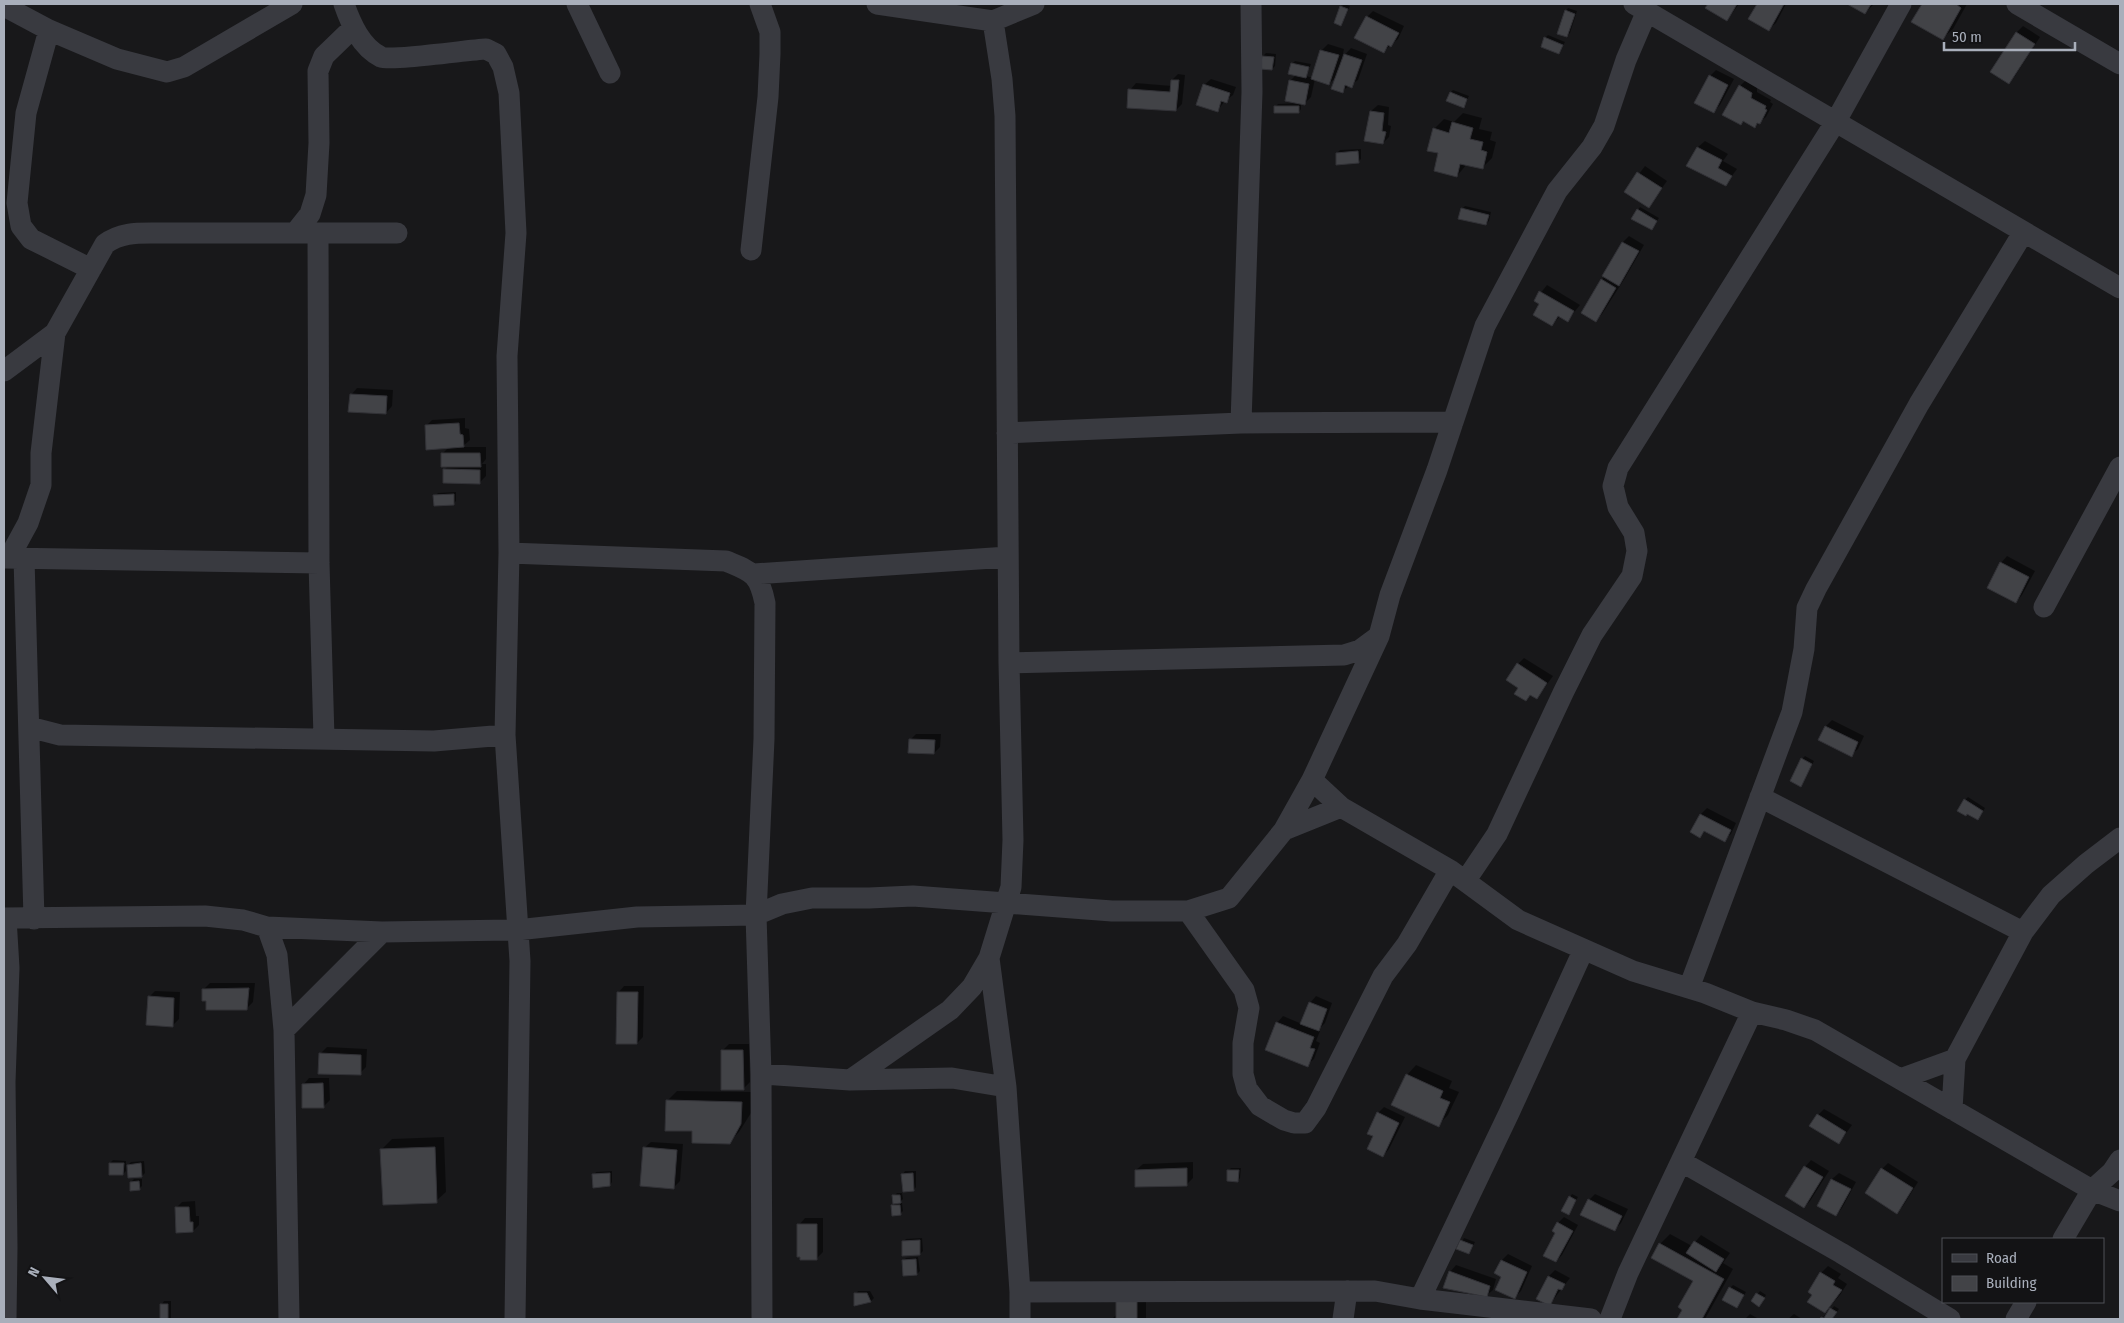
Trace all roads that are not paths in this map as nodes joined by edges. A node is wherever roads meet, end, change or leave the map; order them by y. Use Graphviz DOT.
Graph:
graph roads {
  1 [pos="292,4"];
  2 [pos="344,4"];
  3 [pos="577,4"];
  4 [pos="760,4"];
  5 [pos="877,4"];
  6 [pos="1034,4"];
  7 [pos="1251,4"];
  8 [pos="1901,4"];
  9 [pos="2017,4"];
  10 [pos="4,6"];
  11 [pos="1640,7"];
  12 [pos="993,20"];
  13 [pos="353,28"];
  14 [pos="49,30"];
  15 [pos="2120,64"];
  16 [pos="610,74"];
  17 [pos="1836,121"];
  18 [pos="295,233"];
  19 [pos="318,233"];
  20 [pos="397,233"];
  21 [pos="2023,233"];
  22 [pos="751,250"];
  23 [pos="91,269"];
  24 [pos="2120,288"];
  25 [pos="55,333"];
  26 [pos="4,372"];
  27 [pos="1453,422"];
  28 [pos="1241,423"];
  29 [pos="1007,433"];
  30 [pos="2120,467"];
  31 [pos="509,553"];
  32 [pos="1008,556"];
  33 [pos="12,558"];
  34 [pos="319,563"];
  35 [pos="754,574"];
  36 [pos="2044,607"];
  37 [pos="1379,636"];
  38 [pos="1344,655"];
  39 [pos="1009,663"];
  40 [pos="1360,678"];
  41 [pos="29,727"];
  42 [pos="505,735"];
  43 [pos="324,738"];
  44 [pos="1312,780"];
  45 [pos="1760,797"];
  46 [pos="1341,807"];
  47 [pos="1284,830"];
  48 [pos="2120,838"];
  49 [pos="1458,875"];
  50 [pos="1006,903"];
  51 [pos="1188,911"];
  52 [pos="756,915"];
  53 [pos="5,918"];
  54 [pos="34,918"];
  55 [pos="267,927"];
  56 [pos="517,930"];
  57 [pos="382,932"];
  58 [pos="2024,932"];
  59 [pos="1583,950"];
  60 [pos="989,958"];
  61 [pos="1689,988"];
  62 [pos="1752,1012"];
  63 [pos="284,1030"];
  64 [pos="1955,1060"];
  65 [pos="760,1074"];
  66 [pos="1900,1079"];
  67 [pos="850,1080"];
  68 [pos="1006,1087"];
  69 [pos="1952,1109"];
  70 [pos="2120,1160"];
  71 [pos="1682,1162"];
  72 [pos="2092,1190"];
  73 [pos="2120,1202"];
  74 [pos="2064,1238"];
  75 [pos="1347,1291"];
  76 [pos="1020,1292"];
  77 [pos="1420,1299"];
  78 [pos="2025,1303"];
  79 [pos="6,1319"];
  80 [pos="289,1319"];
  81 [pos="514,1319"];
  82 [pos="762,1319"];
  83 [pos="1020,1319"];
  84 [pos="1343,1319"];
  85 [pos="1591,1319"];
  86 [pos="1610,1319"];
  87 [pos="1950,1319"];
  88 [pos="2016,1319"];
  1 -- 14 [label="street"];
  2 -- 13 [label="street"];
  3 -- 16 [label="street"];
  4 -- 22 [label="street"];
  5 -- 12 [label="street"];
  6 -- 12 [label="street"];
  7 -- 28 [label="street"];
  8 -- 17 [label="street"];
  9 -- 15 [label="street"];
  10 -- 14 [label="street"];
  11 -- 17 [label="street"];
  11 -- 27 [label="street"];
  12 -- 29 [label="street"];
  13 -- 18 [label="street"];
  13 -- 31 [label="street"];
  14 -- 23 [label="street"];
  17 -- 21 [label="street"];
  17 -- 49 [label="street"];
  18 -- 19 [label="street"];
  18 -- 23 [label="street"];
  19 -- 20 [label="street"];
  19 -- 34 [label="street"];
  21 -- 24 [label="street"];
  21 -- 45 [label="street"];
  23 -- 25 [label="street"];
  25 -- 26 [label="street"];
  25 -- 33 [label="street"];
  27 -- 28 [label="street"];
  27 -- 37 [label="street"];
  28 -- 29 [label="street"];
  29 -- 32 [label="street"];
  30 -- 36 [label="street"];
  31 -- 35 [label="street"];
  31 -- 42 [label="street"];
  32 -- 35 [label="street"];
  32 -- 39 [label="street"];
  33 -- 34 [label="street"];
  33 -- 41 [label="street"];
  34 -- 43 [label="street"];
  35 -- 52 [label="street"];
  37 -- 38 [label="street"];
  37 -- 40 [label="street"];
  38 -- 39 [label="street"];
  38 -- 40 [label="street"];
  39 -- 50 [label="street"];
  40 -- 44 [label="street"];
  41 -- 43 [label="street"];
  41 -- 54 [label="street"];
  42 -- 43 [label="street"];
  42 -- 56 [label="street"];
  44 -- 46 [label="street"];
  44 -- 47 [label="street"];
  45 -- 58 [label="street"];
  45 -- 61 [label="street"];
  46 -- 47 [label="street"];
  46 -- 49 [label="street"];
  47 -- 51 [label="street"];
  48 -- 58 [label="street"];
  49 -- 51 [label="street"];
  49 -- 59 [label="street"];
  50 -- 51 [label="street"];
  50 -- 52 [label="street"];
  50 -- 60 [label="street"];
  52 -- 56 [label="street"];
  52 -- 65 [label="street"];
  53 -- 54 [label="street"];
  53 -- 79 [label="street"];
  54 -- 55 [label="street"];
  55 -- 57 [label="street"];
  55 -- 63 [label="street"];
  56 -- 57 [label="street"];
  56 -- 81 [label="street"];
  57 -- 63 [label="street"];
  58 -- 64 [label="street"];
  59 -- 61 [label="street"];
  59 -- 77 [label="street"];
  60 -- 67 [label="street"];
  60 -- 68 [label="street"];
  61 -- 62 [label="street"];
  62 -- 66 [label="street"];
  62 -- 71 [label="street"];
  63 -- 80 [label="street"];
  64 -- 66 [label="street"];
  64 -- 69 [label="street"];
  65 -- 67 [label="street"];
  65 -- 82 [label="street"];
  66 -- 69 [label="street"];
  67 -- 68 [label="street"];
  68 -- 76 [label="street"];
  69 -- 72 [label="street"];
  70 -- 72 [label="street"];
  71 -- 86 [label="street"];
  71 -- 87 [label="street"];
  72 -- 73 [label="street"];
  72 -- 74 [label="street"];
  75 -- 76 [label="street"];
  75 -- 77 [label="street"];
  75 -- 84 [label="street"];
  76 -- 83 [label="street"];
  77 -- 85 [label="street"];
  78 -- 88 [label="street"];
}
